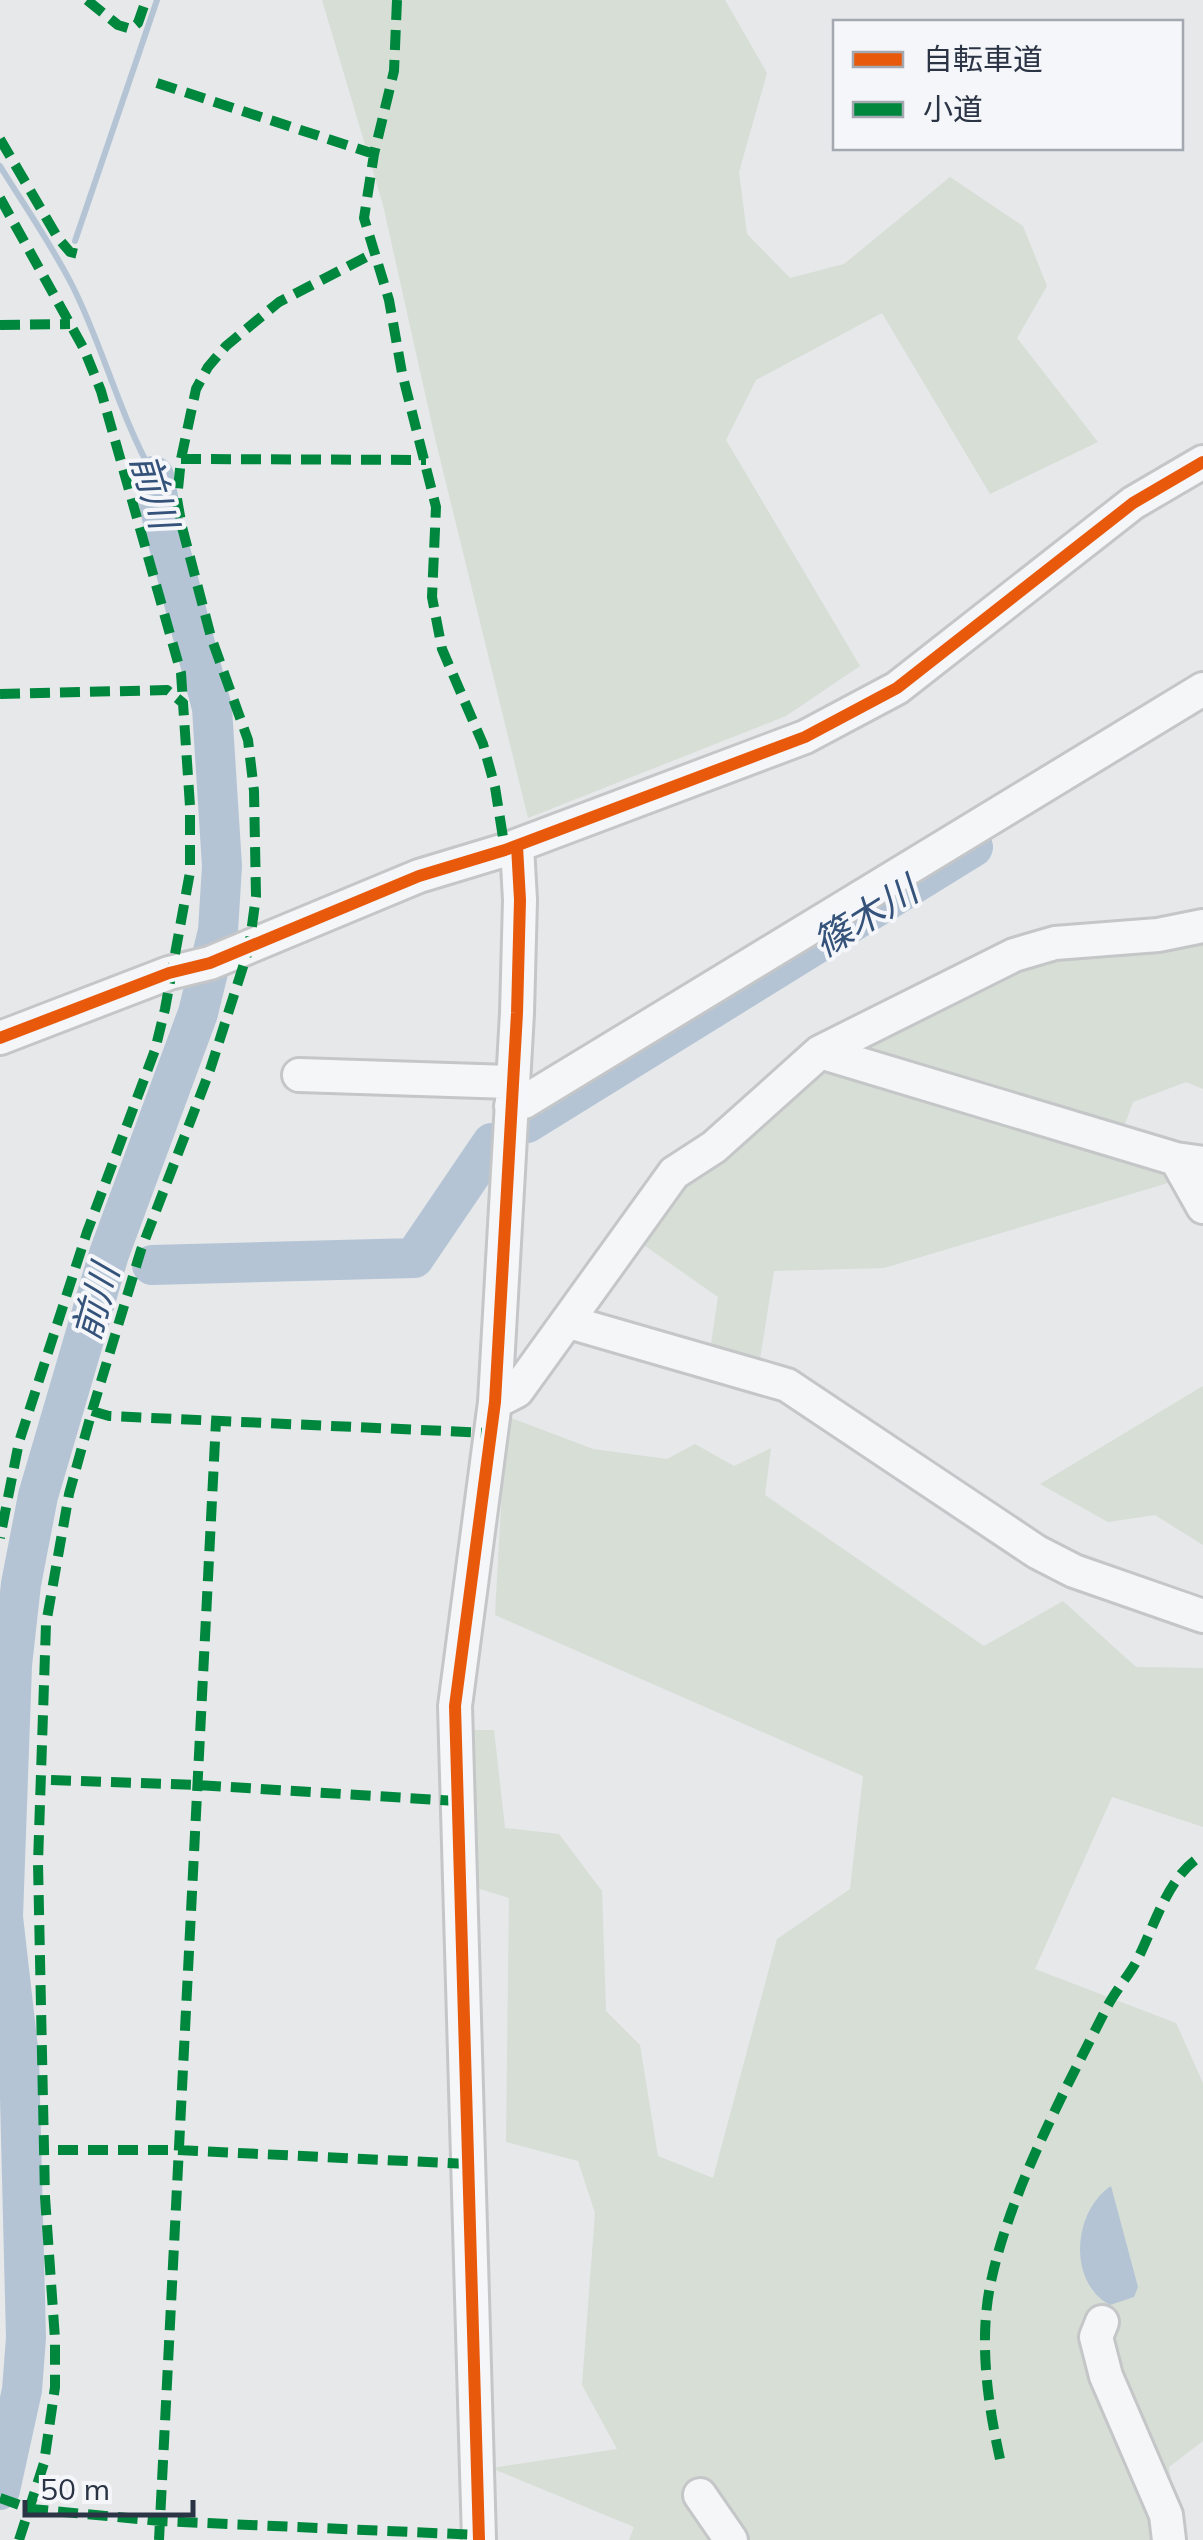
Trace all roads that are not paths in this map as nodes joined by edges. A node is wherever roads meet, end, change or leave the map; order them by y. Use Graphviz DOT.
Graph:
graph roads {
  1 [pos="1203,462"];
  2 [pos="1203,689"];
  3 [pos="517,846"];
  4 [pos="1203,926"];
  5 [pos="0,1038"];
  6 [pos="820,1052"];
  7 [pos="299,1075"];
  8 [pos="512,1094"];
  9 [pos="1190,1161"];
  10 [pos="1203,1207"];
  11 [pos="569,1322"];
  12 [pos="494,1402"];
  13 [pos="1203,1616"];
  14 [pos="1102,2322"];
  15 [pos="700,2495"];
  16 [pos="479,2540"];
  17 [pos="731,2540"];
  18 [pos="1169,2540"];
  1 -- 3 [label="street"];
  2 -- 8 [label="street"];
  3 -- 5 [label="street"];
  3 -- 8 [label="street"];
  4 -- 6 [label="street"];
  6 -- 9 [label="street"];
  6 -- 11 [label="street"];
  7 -- 8 [label="street"];
  8 -- 12 [label="street"];
  9 -- 10 [label="street"];
  11 -- 12 [label="street"];
  11 -- 13 [label="street"];
  12 -- 16 [label="street"];
  14 -- 18 [label="street"];
  15 -- 17 [label="street"];
}
